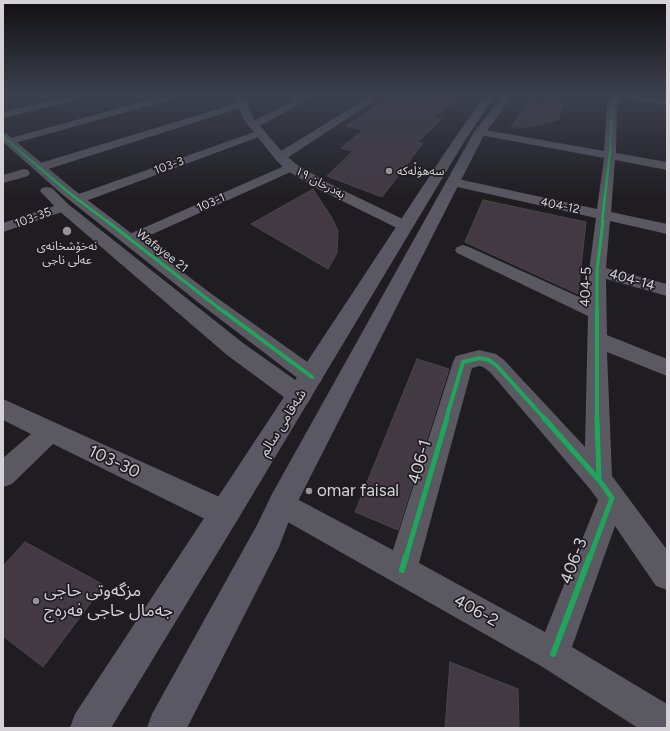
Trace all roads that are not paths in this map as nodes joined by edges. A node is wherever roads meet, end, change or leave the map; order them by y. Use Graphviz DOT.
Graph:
graph roads {
  1 [pos="51,131"];
  2 [pos="151,131"];
  3 [pos="252,131"];
  4 [pos="259,131"];
  5 [pos="322,131"];
  6 [pos="465,131"];
  7 [pos="611,131"];
  8 [pos="480,132"];
  9 [pos="6,144"];
  10 [pos="610,155"];
  11 [pos="280,158"];
  12 [pos="667,166"];
  13 [pos="41,167"];
  14 [pos="291,167"];
  15 [pos="24,173"];
  16 [pos="3,180"];
  17 [pos="452,182"];
  18 [pos="70,203"];
  19 [pos="604,210"];
  20 [pos="667,218"];
  21 [pos="405,226"];
  22 [pos="3,228"];
  23 [pos="667,229"];
  24 [pos="130,238"];
  25 [pos="463,250"];
  26 [pos="597,270"];
  27 [pos="667,290"];
  28 [pos="596,312"];
  29 [pos="596,339"];
  30 [pos="667,368"];
  31 [pos="306,386"];
  32 [pos="3,409"];
  33 [pos="50,432"];
  34 [pos="3,476"];
  35 [pos="605,489"];
  36 [pos="282,504"];
  37 [pos="225,514"];
  38 [pos="402,570"];
  39 [pos="667,576"];
  40 [pos="553,654"];
  41 [pos="667,725"];
  42 [pos="89,728"];
  43 [pos="166,728"];
  1 -- 9 [label="street"];
  2 -- 13 [label="street"];
  3 -- 18 [label="street, 103-3"];
  4 -- 11 [label="main road, بەدرخان ١٩"];
  5 -- 11 [label="street"];
  6 -- 21 [label="main road, شەقامی سالم"];
  7 -- 10 [label="street, 404-5"];
  8 -- 10 [label="street"];
  8 -- 17 [label="main road"];
  9 -- 13 [label="street, Wafayee 21"];
  9 -- 15 [label="street, Wafayee 21"];
  10 -- 12 [label="street"];
  10 -- 19 [label="street, 404-5"];
  11 -- 14 [label="main road, بەدرخان ١٩"];
  13 -- 18 [label="street, Wafayee 21"];
  14 -- 21 [label="main road, بەدرخان ١٩"];
  14 -- 24 [label="street, 103-1"];
  15 -- 16 [label="street"];
  15 -- 18 [label="street, Wafayee 21"];
  17 -- 19 [label="street, 404-12"];
  17 -- 36 [label="main road"];
  18 -- 22 [label="street, 103-35"];
  18 -- 24 [label="street, Wafayee 21"];
  18 -- 31 [label="street, Wafayee 21"];
  19 -- 20 [label="street"];
  19 -- 23 [label="street, 404-12"];
  19 -- 26 [label="street, 404-5"];
  21 -- 31 [label="main road, شەقامی سالم"];
  24 -- 31 [label="street, Wafayee 21"];
  25 -- 28 [label="street"];
  26 -- 27 [label="street, 404-14"];
  26 -- 28 [label="street, 404-5"];
  28 -- 29 [label="street, 404-5"];
  29 -- 30 [label="street"];
  29 -- 35 [label="street, 404-5"];
  31 -- 37 [label="main road, شەقامی سالم"];
  32 -- 33 [label="street, 103-30"];
  33 -- 34 [label="street"];
  33 -- 37 [label="street, 103-30"];
  35 -- 38 [label="street, 406-1"];
  35 -- 39 [label="street"];
  35 -- 40 [label="street, 406-3"];
  36 -- 38 [label="street, 406-2"];
  36 -- 43 [label="main road"];
  37 -- 42 [label="main road, شەقامی سالم"];
  38 -- 40 [label="street, 406-2"];
  40 -- 41 [label="street, 406-2"];
}
